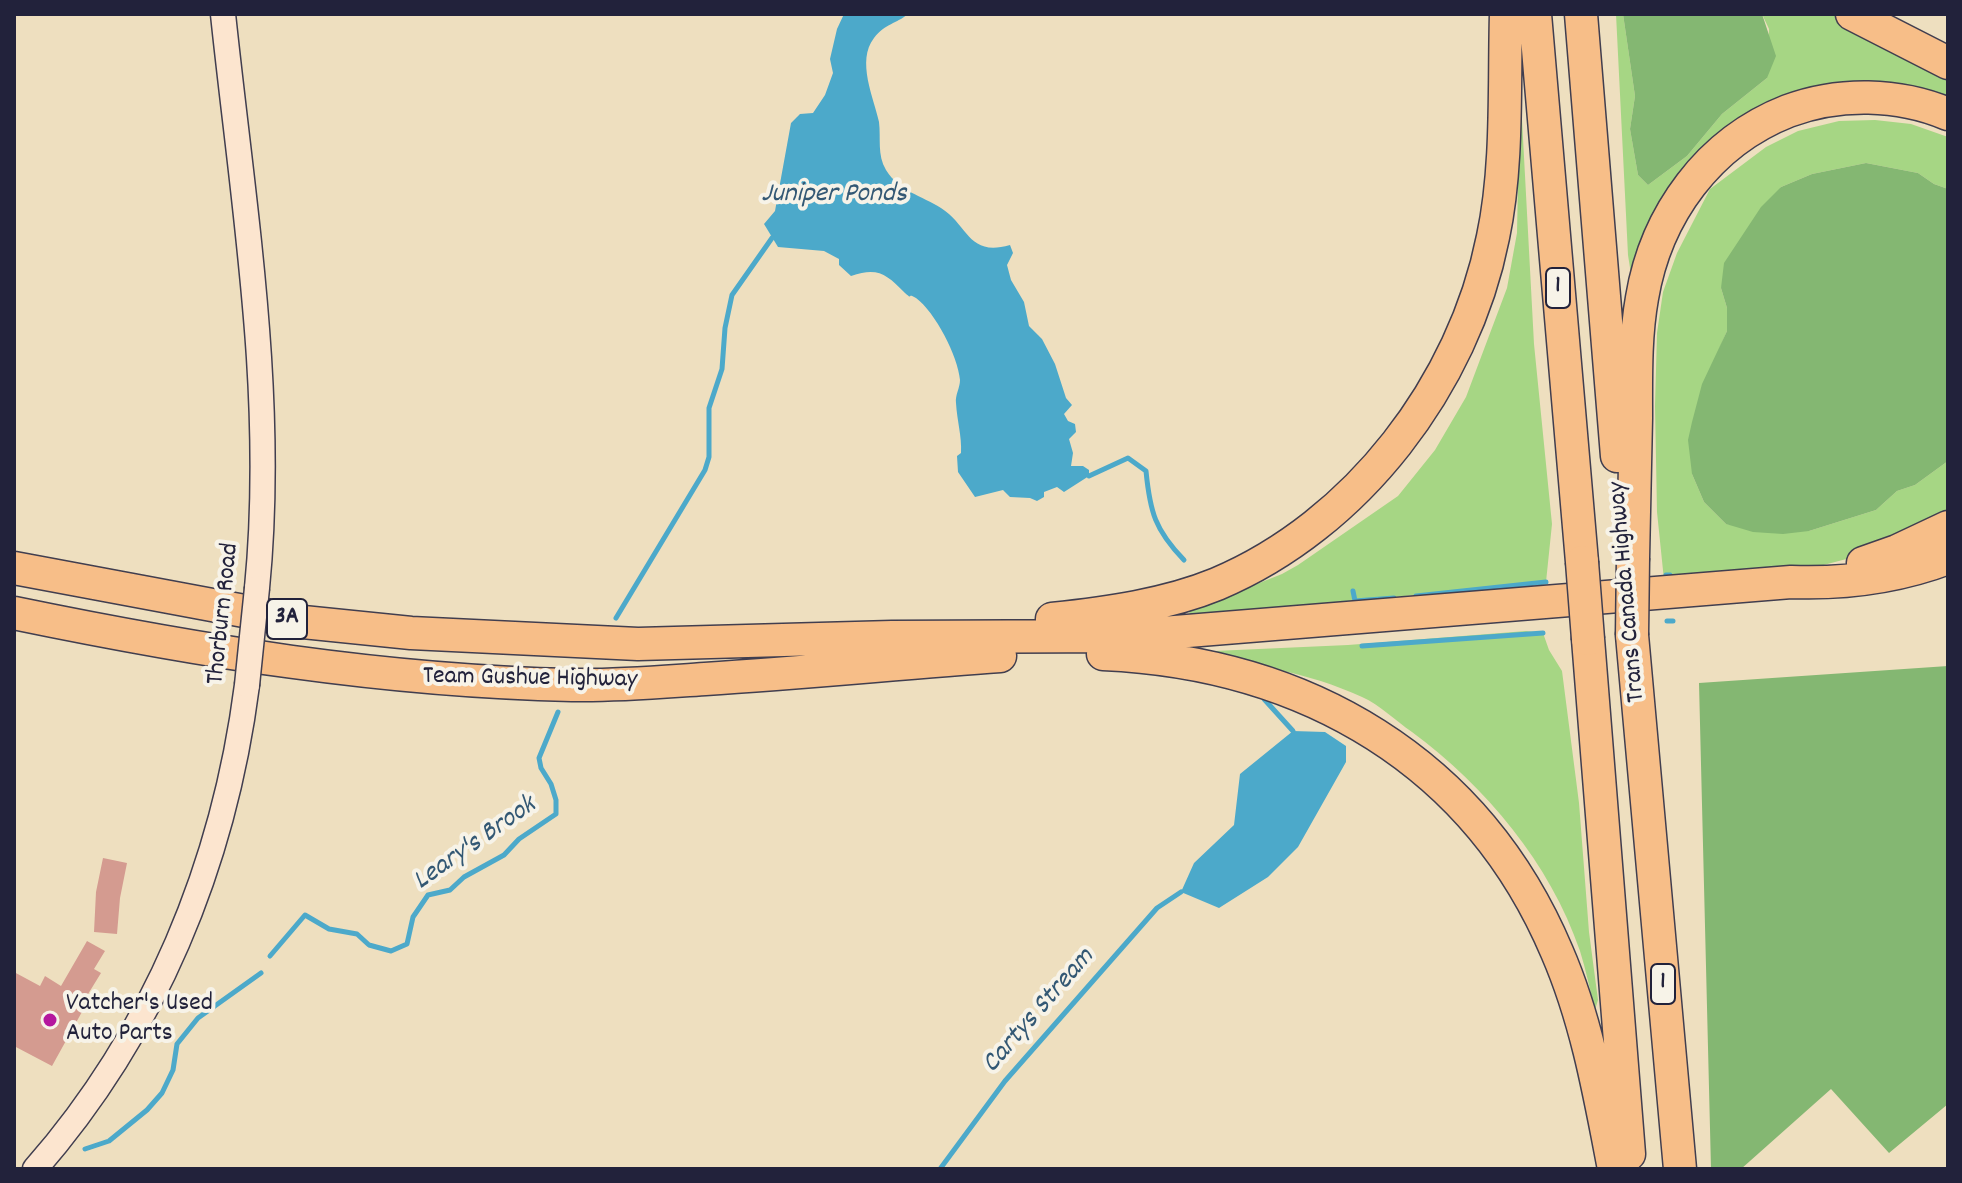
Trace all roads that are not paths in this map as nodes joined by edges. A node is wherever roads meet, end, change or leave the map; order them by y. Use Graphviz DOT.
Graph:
graph roads {
  1 [pos="223,14"];
  2 [pos="1506,14"];
  3 [pos="1535,14"];
  4 [pos="1581,14"];
  5 [pos="1852,14"];
  6 [pos="1948,63"];
  7 [pos="1948,114"];
  8 [pos="1948,527"];
  9 [pos="1630,558"];
  10 [pos="1948,558"];
  11 [pos="14,568"];
  12 [pos="1791,582"];
  13 [pos="14,613"];
  14 [pos="1126,636"];
  15 [pos="892,637"];
  16 [pos="1050,652"];
  17 [pos="35,1169"];
  18 [pos="1614,1169"];
  19 [pos="1630,1169"];
  20 [pos="1680,1169"];
  1 -- 17 [label="main road, Thorburn Road, bridge"];
  2 -- 15 [label="highway"];
  3 -- 19 [label="highway, Trans Canada Highway / 1, bridge"];
  4 -- 9 [label="highway, Trans Canada Highway / 1"];
  5 -- 6 [label="highway"];
  7 -- 9 [label="highway"];
  8 -- 12 [label="highway"];
  9 -- 20 [label="highway, Trans Canada Highway / 1, bridge"];
  10 -- 12 [label="highway"];
  11 -- 15 [label="highway, Team Gushue Highway / 3A"];
  12 -- 14 [label="highway"];
  13 -- 16 [label="highway, Team Gushue Highway / 3A"];
  14 -- 15 [label="highway"];
  14 -- 16 [label="highway"];
  16 -- 18 [label="highway"];
}
